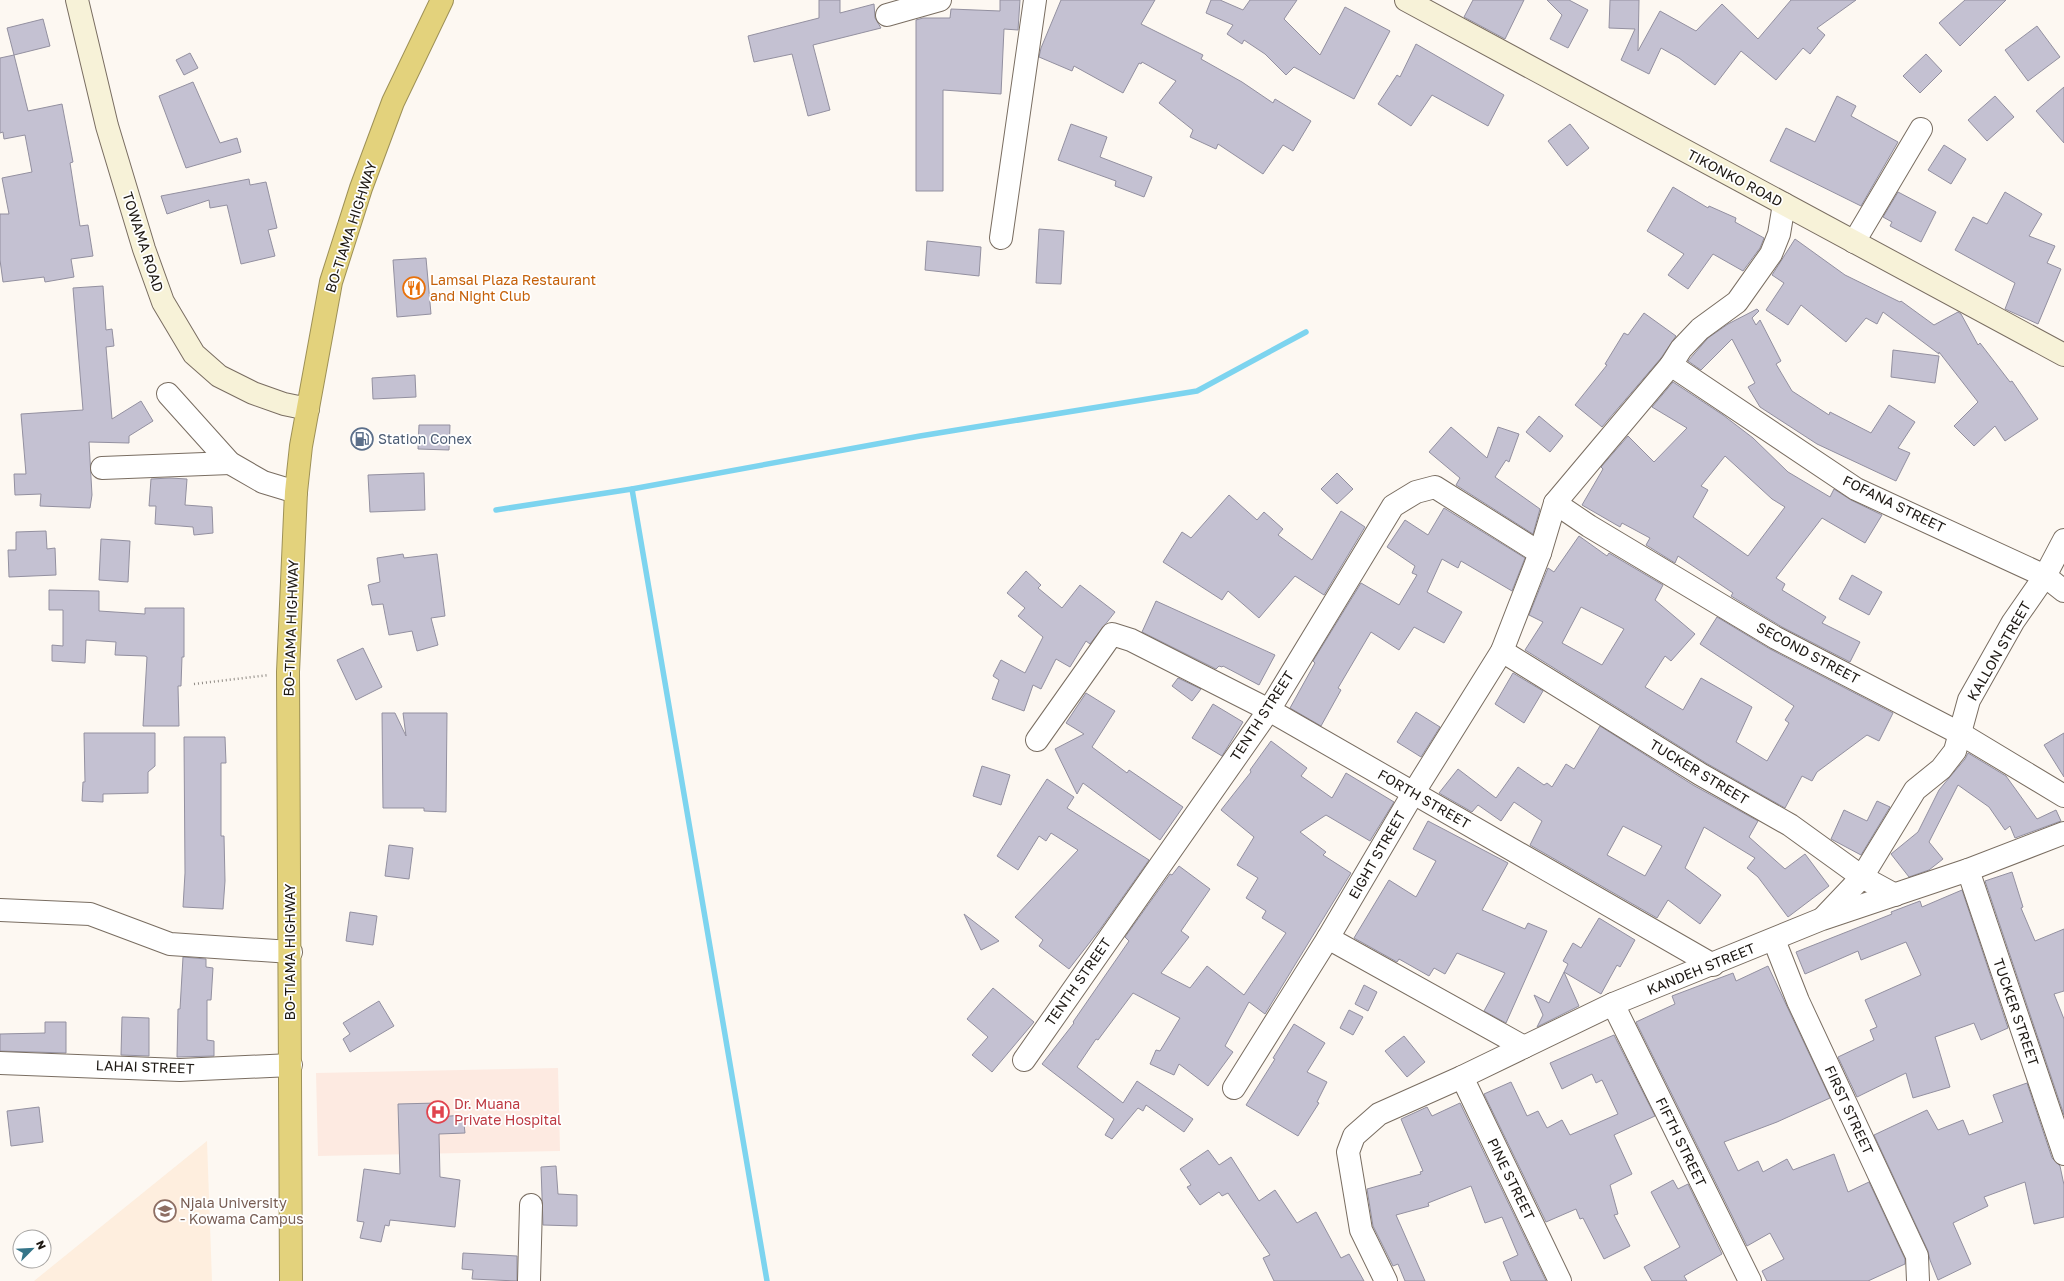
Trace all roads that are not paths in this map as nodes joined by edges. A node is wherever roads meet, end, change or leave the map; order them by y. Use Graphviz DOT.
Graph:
graph roads {
  1 [pos="77,0"];
  2 [pos="442,0"];
  3 [pos="940,0"];
  4 [pos="1035,0"];
  5 [pos="1406,0"];
  6 [pos="887,15"];
  7 [pos="1921,129"];
  8 [pos="1784,204"];
  9 [pos="1002,238"];
  10 [pos="1854,242"];
  11 [pos="2064,355"];
  12 [pos="1671,365"];
  13 [pos="168,394"];
  14 [pos="308,409"];
  15 [pos="230,463"];
  16 [pos="102,468"];
  17 [pos="296,492"];
  18 [pos="1555,503"];
  19 [pos="2064,540"];
  20 [pos="1540,553"];
  21 [pos="2045,576"];
  22 [pos="2064,591"];
  23 [pos="1502,651"];
  24 [pos="1268,710"];
  25 [pos="1961,734"];
  26 [pos="1037,740"];
  27 [pos="1414,792"];
  28 [pos="2064,796"];
  29 [pos="2064,833"];
  30 [pos="1968,870"];
  31 [pos="1862,877"];
  32 [pos="1895,895"];
  33 [pos="0,910"];
  34 [pos="1822,919"];
  35 [pos="1328,938"];
  36 [pos="1774,940"];
  37 [pos="291,952"];
  38 [pos="1713,965"];
  39 [pos="1613,1004"];
  40 [pos="1524,1047"];
  41 [pos="1024,1060"];
  42 [pos="0,1063"];
  43 [pos="291,1065"];
  44 [pos="1462,1077"];
  45 [pos="1234,1088"];
  46 [pos="2064,1154"];
  47 [pos="530,1204"];
  48 [pos="291,1281"];
  49 [pos="529,1281"];
  50 [pos="1386,1281"];
  51 [pos="1560,1281"];
  52 [pos="1750,1281"];
  53 [pos="1918,1281"];
  1 -- 14 [label="street, TOWAMA ROAD"];
  2 -- 14 [label="highway, BO-TIAMA HIGHWAY"];
  3 -- 6 [label="street"];
  4 -- 9 [label="street"];
  5 -- 8 [label="street, TIKONKO ROAD"];
  7 -- 10 [label="street"];
  8 -- 10 [label="street, TIKONKO ROAD"];
  8 -- 12 [label="street"];
  10 -- 11 [label="street, TIKONKO ROAD"];
  12 -- 18 [label="street"];
  12 -- 21 [label="street, FOFANA STREET"];
  13 -- 15 [label="street"];
  14 -- 17 [label="highway, BO-TIAMA HIGHWAY"];
  15 -- 16 [label="street"];
  15 -- 17 [label="street"];
  17 -- 37 [label="highway, BO-TIAMA HIGHWAY"];
  18 -- 20 [label="street, EIGHT STREET"];
  18 -- 25 [label="street, SECOND STREET"];
  19 -- 21 [label="street, KALLON STREET"];
  20 -- 23 [label="street, EIGHT STREET"];
  20 -- 24 [label="street, TENTH STREET"];
  21 -- 22 [label="street, FOFANA STREET"];
  21 -- 25 [label="street, KALLON STREET"];
  23 -- 27 [label="street, EIGHT STREET"];
  23 -- 31 [label="street, TUCKER STREET"];
  24 -- 26 [label="street, FORTH STREET"];
  24 -- 27 [label="street, FORTH STREET"];
  24 -- 41 [label="street, TENTH STREET"];
  25 -- 28 [label="street, SECOND STREET"];
  25 -- 31 [label="street, KALLON STREET"];
  27 -- 35 [label="street, EIGHT STREET"];
  27 -- 38 [label="street, FORTH STREET"];
  29 -- 30 [label="street, KANDEH STREET"];
  30 -- 32 [label="street, KANDEH STREET"];
  30 -- 46 [label="street, TUCKER STREET"];
  31 -- 32 [label="street, TUCKER STREET"];
  31 -- 34 [label="street, KALLON STREET"];
  32 -- 34 [label="street, KANDEH STREET"];
  33 -- 37 [label="street"];
  34 -- 36 [label="street, KANDEH STREET"];
  35 -- 40 [label="street"];
  35 -- 45 [label="street, EIGHT STREET"];
  36 -- 38 [label="street, KANDEH STREET"];
  36 -- 53 [label="street, FIRST STREET"];
  37 -- 43 [label="highway, BO-TIAMA HIGHWAY"];
  38 -- 39 [label="street, KANDEH STREET"];
  39 -- 40 [label="street, KANDEH STREET"];
  39 -- 52 [label="street, FIFTH STREET"];
  40 -- 44 [label="street, KANDEH STREET"];
  42 -- 43 [label="street, LAHAI STREET"];
  43 -- 48 [label="highway, BO-TIAMA HIGHWAY"];
  44 -- 50 [label="street, KANDEH STREET"];
  44 -- 51 [label="street, PINE STREET"];
  47 -- 49 [label="street"];
}
